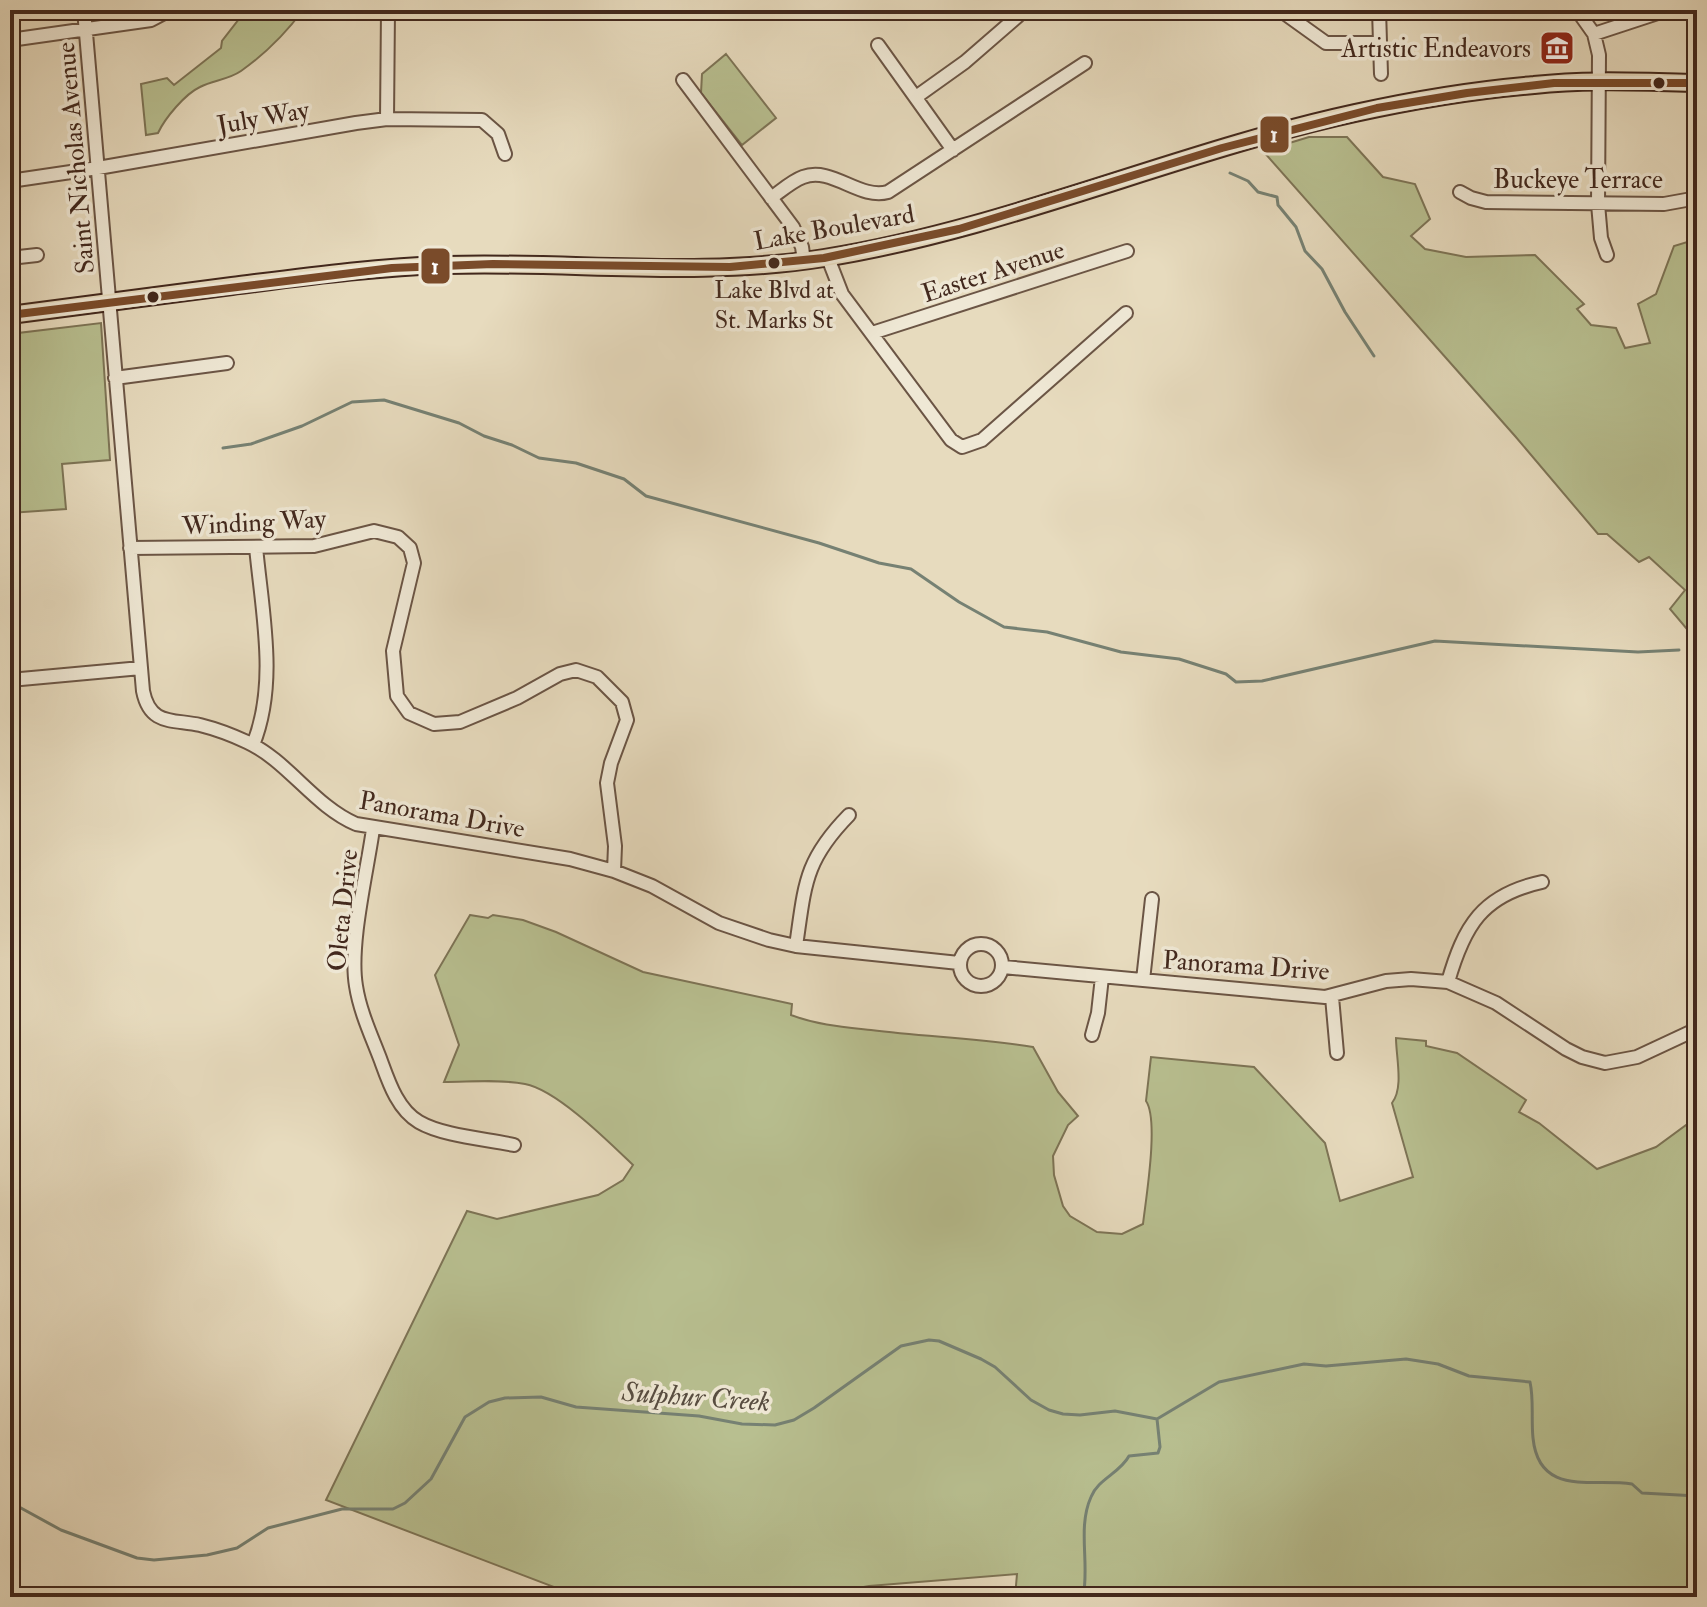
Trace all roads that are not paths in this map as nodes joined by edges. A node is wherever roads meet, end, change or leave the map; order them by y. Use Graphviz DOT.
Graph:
graph roads {
  1 [pos="84,10"];
  2 [pos="170,10"];
  3 [pos="388,10"];
  4 [pos="1280,10"];
  5 [pos="1379,10"];
  6 [pos="1577,10"];
  7 [pos="1667,10"];
  8 [pos="1018,16"];
  9 [pos="86,30"];
  10 [pos="1594,34"];
  11 [pos="10,40"];
  12 [pos="1380,43"];
  13 [pos="878,45"];
  14 [pos="1085,63"];
  15 [pos="1381,74"];
  16 [pos="683,80"];
  17 [pos="1600,82"];
  18 [pos="1697,83"];
  19 [pos="916,97"];
  20 [pos="387,119"];
  21 [pos="953,150"];
  22 [pos="505,154"];
  23 [pos="98,168"];
  24 [pos="10,181"];
  25 [pos="1460,192"];
  26 [pos="771,198"];
  27 [pos="1697,198"];
  28 [pos="1598,204"];
  29 [pos="1127,251"];
  30 [pos="37,255"];
  31 [pos="1607,255"];
  32 [pos="10,258"];
  33 [pos="828,258"];
  34 [pos="804,261"];
  35 [pos="108,302"];
  36 [pos="1126,313"];
  37 [pos="10,315"];
  38 [pos="872,333"];
  39 [pos="227,363"];
  40 [pos="115,378"];
  41 [pos="256,547"];
  42 [pos="130,548"];
  43 [pos="141,668"];
  44 [pos="10,680"];
  45 [pos="253,745"];
  46 [pos="849,815"];
  47 [pos="373,829"];
  48 [pos="614,871"];
  49 [pos="1542,882"];
  50 [pos="1152,899"];
  51 [pos="796,946"];
  52 [pos="959,963"];
  53 [pos="1003,967"];
  54 [pos="1102,977"];
  55 [pos="1143,980"];
  56 [pos="1448,982"];
  57 [pos="1332,997"];
  58 [pos="1697,1029"];
  59 [pos="1092,1035"];
  60 [pos="1337,1053"];
  61 [pos="514,1145"];
  1 -- 9 [label="street, Saint Nicholas Avenue"];
  2 -- 9 [label="street"];
  3 -- 20 [label="street"];
  4 -- 12 [label="street"];
  5 -- 12 [label="street"];
  6 -- 10 [label="street"];
  7 -- 10 [label="street"];
  8 -- 19 [label="street"];
  9 -- 11 [label="street"];
  9 -- 23 [label="street, Saint Nicholas Avenue"];
  10 -- 17 [label="street"];
  12 -- 15 [label="street"];
  13 -- 19 [label="street"];
  14 -- 21 [label="street"];
  16 -- 26 [label="street"];
  17 -- 18 [label="main road, Lake Boulevard"];
  17 -- 28 [label="street"];
  17 -- 33 [label="main road, Lake Boulevard"];
  19 -- 21 [label="street"];
  20 -- 22 [label="street, July Way"];
  20 -- 23 [label="street, July Way"];
  21 -- 26 [label="street"];
  23 -- 24 [label="street, July Way"];
  23 -- 35 [label="street, Saint Nicholas Avenue"];
  25 -- 28 [label="street, Buckeye Terrace"];
  26 -- 34 [label="street"];
  27 -- 28 [label="street, Buckeye Terrace"];
  28 -- 31 [label="street"];
  29 -- 38 [label="street, Easter Avenue"];
  30 -- 32 [label="street"];
  33 -- 34 [label="main road, Lake Boulevard"];
  33 -- 38 [label="street"];
  34 -- 35 [label="main road, Lake Boulevard"];
  35 -- 37 [label="main road, Lake Boulevard"];
  35 -- 40 [label="street, Panorama Drive"];
  36 -- 38 [label="street"];
  39 -- 40 [label="street"];
  40 -- 42 [label="street, Panorama Drive"];
  41 -- 42 [label="street, Winding Way"];
  41 -- 45 [label="street"];
  41 -- 48 [label="street, Winding Way"];
  42 -- 43 [label="street, Panorama Drive"];
  43 -- 44 [label="street"];
  43 -- 45 [label="street, Panorama Drive"];
  45 -- 47 [label="street, Panorama Drive"];
  46 -- 51 [label="street"];
  47 -- 48 [label="street, Panorama Drive"];
  47 -- 61 [label="street, Oleta Drive"];
  48 -- 51 [label="street, Panorama Drive"];
  49 -- 56 [label="street"];
  50 -- 55 [label="street"];
  51 -- 52 [label="street, Panorama Drive"];
  52 -- 53 [label="street"];
  52 -- 53 [label="street"];
  53 -- 54 [label="street, Panorama Drive"];
  54 -- 55 [label="street, Panorama Drive"];
  54 -- 59 [label="street"];
  55 -- 57 [label="street, Panorama Drive"];
  56 -- 57 [label="street, Panorama Drive"];
  56 -- 58 [label="street, Panorama Drive"];
  57 -- 60 [label="street"];
}
